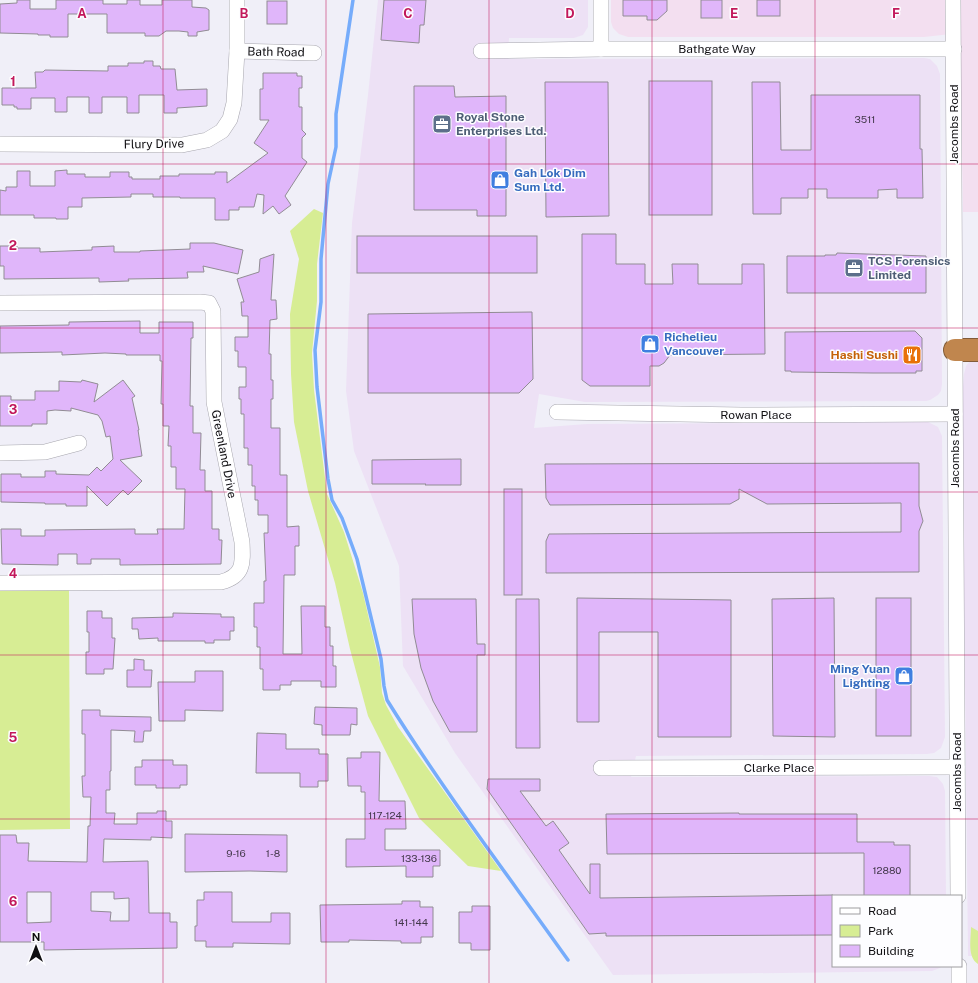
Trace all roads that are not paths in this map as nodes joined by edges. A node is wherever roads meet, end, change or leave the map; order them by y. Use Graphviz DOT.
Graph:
graph roads {
  1 [pos="237,0"];
  2 [pos="601,0"];
  3 [pos="953,0"];
  4 [pos="601,49"];
  5 [pos="954,49"];
  6 [pos="237,51"];
  7 [pos="481,51"];
  8 [pos="314,53"];
  9 [pos="0,144"];
  10 [pos="0,303"];
  11 [pos="955,350"];
  12 [pos="978,350"];
  13 [pos="557,412"];
  14 [pos="955,414"];
  15 [pos="79,443"];
  16 [pos="0,453"];
  17 [pos="0,583"];
  18 [pos="957,767"];
  19 [pos="601,768"];
  20 [pos="958,895"];
  21 [pos="959,967"];
  22 [pos="959,983"];
  1 -- 6 [label="street, Flury Drive"];
  2 -- 4 [label="street"];
  3 -- 5 [label="street, Jacombs Road"];
  4 -- 5 [label="street, Bathgate Way"];
  4 -- 7 [label="street, Bathgate Way"];
  5 -- 11 [label="street, Jacombs Road"];
  6 -- 8 [label="street, Bath Road"];
  6 -- 9 [label="street, Flury Drive"];
  10 -- 17 [label="street, Greenland Drive"];
  11 -- 12 [label="highway"];
  11 -- 14 [label="street, Jacombs Road"];
  13 -- 14 [label="street, Rowan Place"];
  14 -- 18 [label="street, Jacombs Road"];
  15 -- 16 [label="street"];
  18 -- 19 [label="street, Clarke Place"];
  18 -- 20 [label="street, Jacombs Road"];
  21 -- 22 [label="street"];
}
